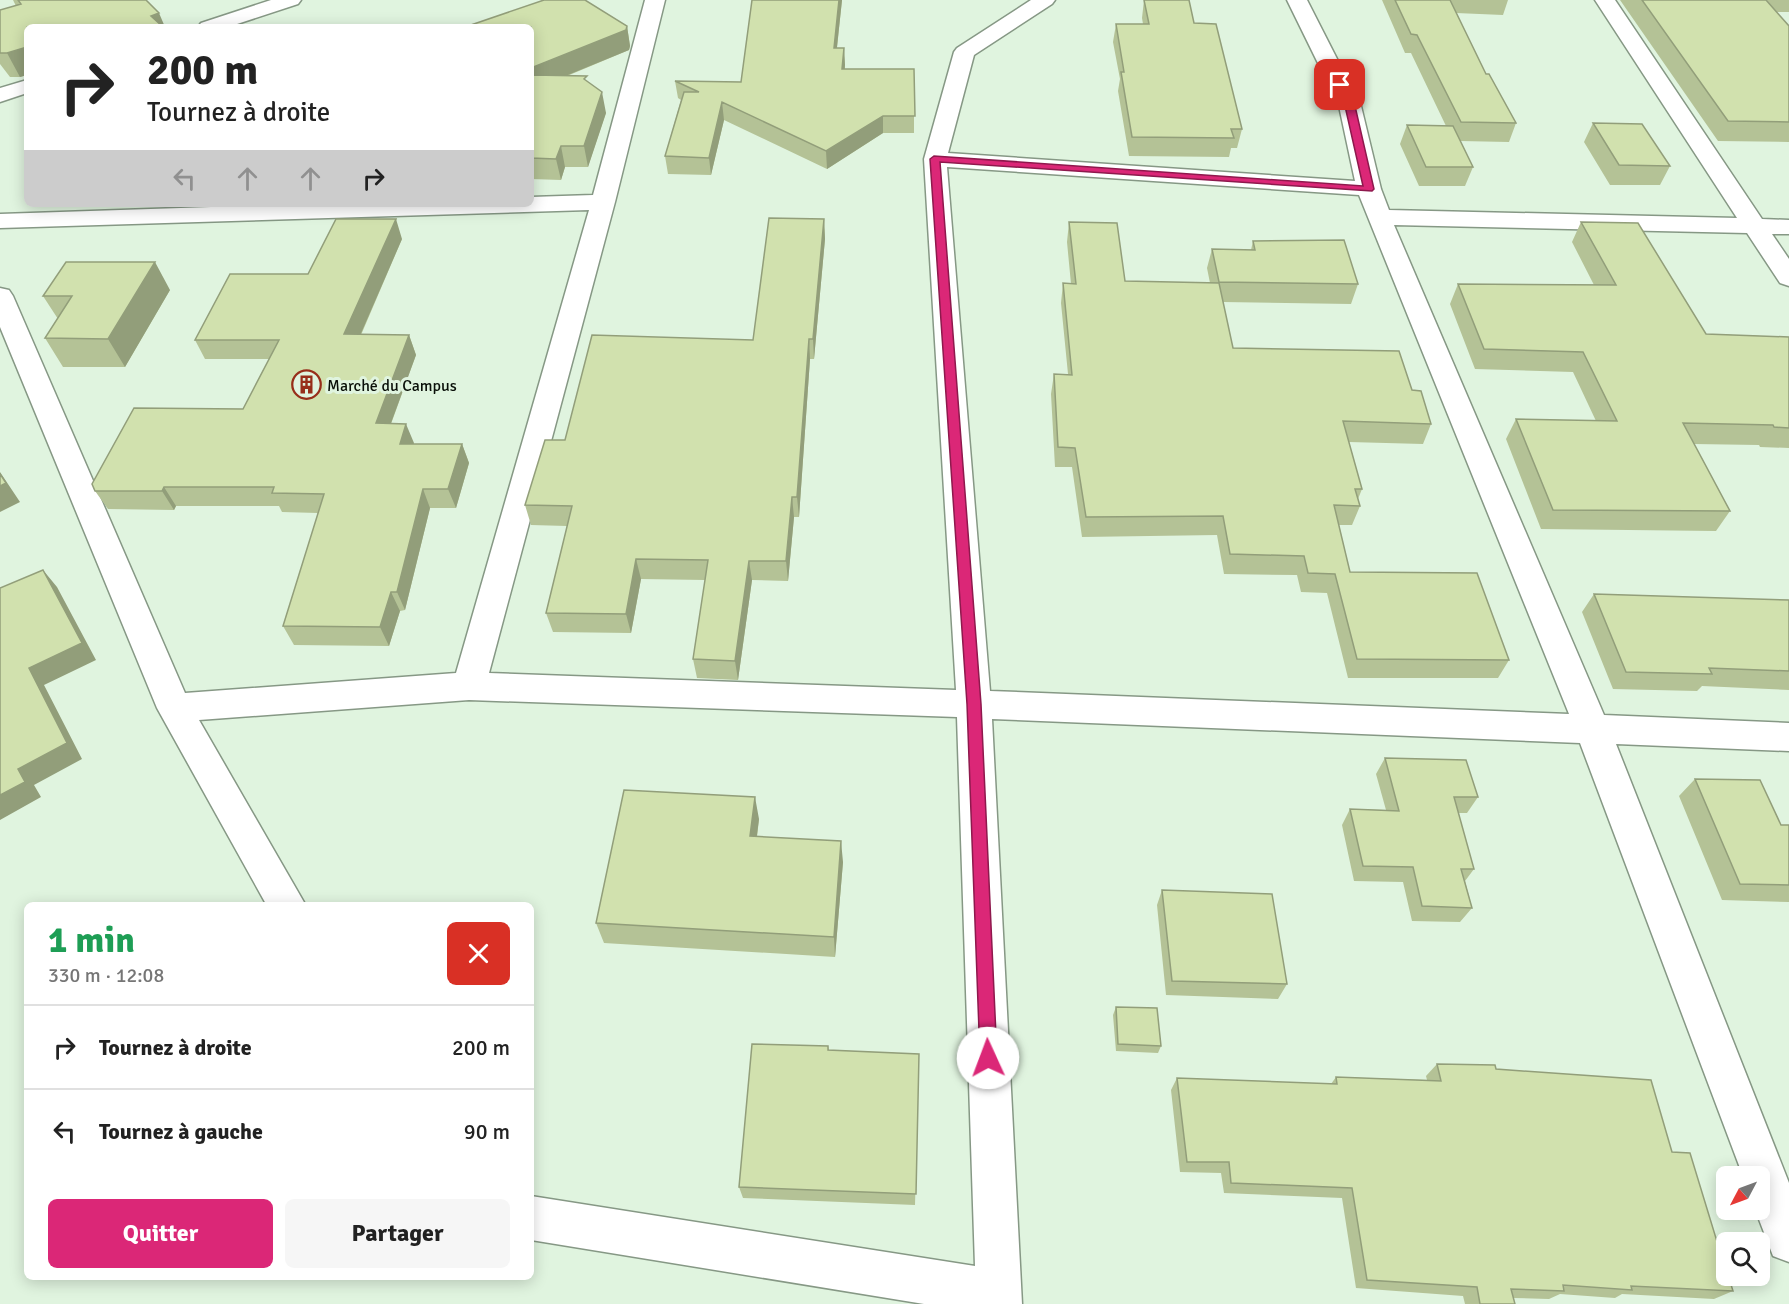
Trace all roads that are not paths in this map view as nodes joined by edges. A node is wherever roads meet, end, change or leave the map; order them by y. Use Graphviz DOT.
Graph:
graph roads {
  1 [pos="291,0"];
  2 [pos="655,0"];
  3 [pos="1045,0"];
  4 [pos="1297,0"];
  5 [pos="1605,0"];
  6 [pos="217,24"];
  7 [pos="24,87"];
  8 [pos="0,95"];
  9 [pos="934,159"];
  10 [pos="24,202"];
  11 [pos="603,202"];
  12 [pos="1374,203"];
  13 [pos="534,204"];
  14 [pos="436,207"];
  15 [pos="0,210"];
  16 [pos="0,221"];
  17 [pos="1754,225"];
  18 [pos="1789,227"];
  19 [pos="1789,278"];
  20 [pos="0,296"];
  21 [pos="469,686"];
  22 [pos="974,704"];
  23 [pos="174,708"];
  24 [pos="1592,728"];
  25 [pos="1789,737"];
  26 [pos="285,902"];
  27 [pos="534,1219"];
  28 [pos="1789,1240"];
  29 [pos="998,1299"];
  1 -- 6 [label="street"];
  2 -- 11 [label="street"];
  3 -- 9 [label="street"];
  4 -- 12 [label="street"];
  5 -- 17 [label="street"];
  7 -- 8 [label="street"];
  9 -- 12 [label="street"];
  9 -- 22 [label="street"];
  10 -- 15 [label="street"];
  11 -- 13 [label="street"];
  11 -- 21 [label="street"];
  12 -- 17 [label="street"];
  12 -- 24 [label="street"];
  14 -- 16 [label="street"];
  17 -- 18 [label="street"];
  17 -- 19 [label="street"];
  20 -- 23 [label="street"];
  21 -- 22 [label="street"];
  21 -- 23 [label="street"];
  22 -- 24 [label="street"];
  22 -- 29 [label="street"];
  23 -- 26 [label="street"];
  24 -- 25 [label="street"];
  24 -- 28 [label="street"];
  27 -- 29 [label="street"];
}
